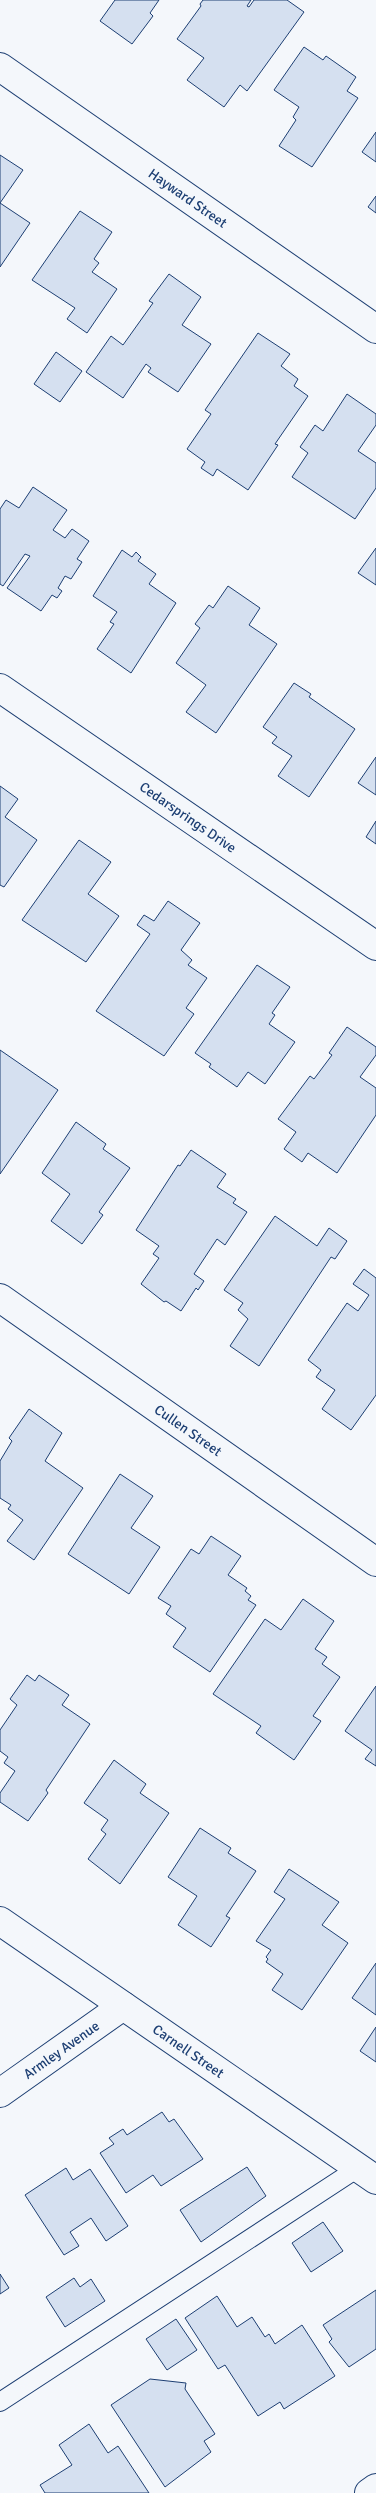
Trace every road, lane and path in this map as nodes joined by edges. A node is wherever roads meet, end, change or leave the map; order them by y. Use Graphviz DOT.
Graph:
graph roads {
  1 [pos="0,67"];
  2 [pos="376,329"];
  3 [pos="0,688"];
  4 [pos="376,946"];
  5 [pos="0,1298"];
  6 [pos="376,1562"];
  7 [pos="0,1921"];
  8 [pos="123,2006"];
  9 [pos="0,2093"];
  10 [pos="367,2174"];
  11 [pos="0,2402"];
  12 [pos="376,2488"];
  13 [pos="369,2493"];
  1 -- 2 [label="street, Hayward Street"];
  3 -- 4 [label="street, Cedarsprings Drive"];
  5 -- 6 [label="street, Cullen Street"];
  7 -- 8 [label="street, Carnell Street"];
  8 -- 9 [label="street, Armley Avenue"];
  8 -- 10 [label="street, Carnell Street"];
  10 -- 11 [label="lane"];
  12 -- 13 [label="street"];
}
